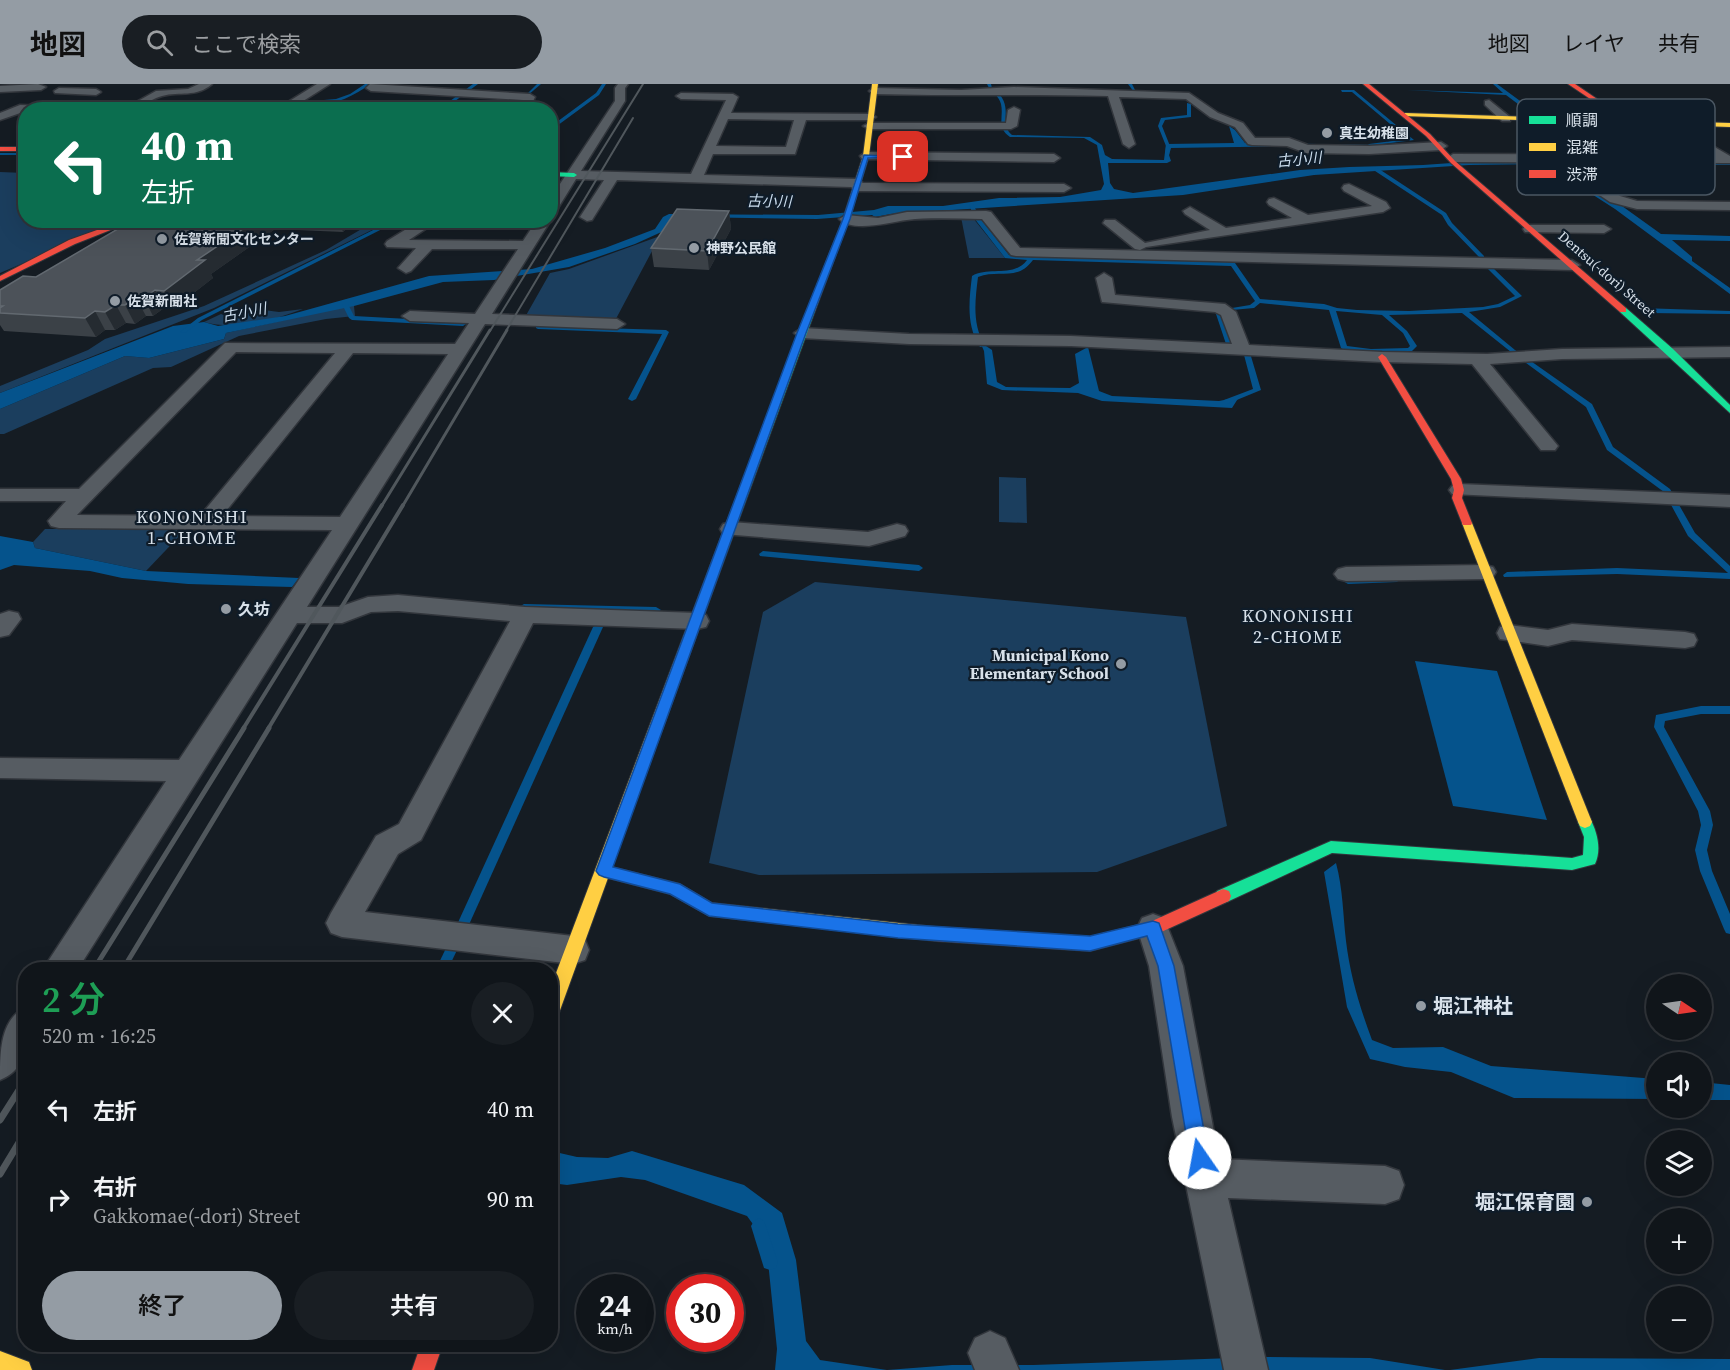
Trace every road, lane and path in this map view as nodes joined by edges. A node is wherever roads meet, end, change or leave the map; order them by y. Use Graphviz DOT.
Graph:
graph roads {
  1 [pos="207,84"];
  2 [pos="325,84"];
  3 [pos="376,84"];
  4 [pos="484,84"];
  5 [pos="623,84"];
  6 [pos="1366,84"];
  7 [pos="1571,84"];
  8 [pos="44,86"];
  9 [pos="874,87"];
  10 [pos="1084,88"];
  11 [pos="0,89"];
  12 [pos="996,89"];
  13 [pos="1188,90"];
  14 [pos="59,91"];
  15 [pos="96,92"];
  16 [pos="459,93"];
  17 [pos="474,93"];
  18 [pos="1112,93"];
  19 [pos="497,94"];
  20 [pos="681,96"];
  21 [pos="1594,99"];
  22 [pos="34,102"];
  23 [pos="142,102"];
  24 [pos="294,102"];
  25 [pos="446,102"];
  26 [pos="486,102"];
  27 [pos="527,102"];
  28 [pos="1489,103"];
  29 [pos="18,109"];
  30 [pos="1014,110"];
  31 [pos="724,116"];
  32 [pos="801,116"];
  33 [pos="1405,116"];
  34 [pos="0,117"];
  35 [pos="1506,118"];
  36 [pos="1517,118"];
  37 [pos="870,121"];
  38 [pos="1715,125"];
  39 [pos="1730,125"];
  40 [pos="1129,144"];
  41 [pos="1294,144"];
  42 [pos="1441,146"];
  43 [pos="0,148"];
  44 [pos="1245,148"];
  45 [pos="18,149"];
  46 [pos="709,150"];
  47 [pos="1715,153"];
  48 [pos="866,156"];
  49 [pos="1728,161"];
  50 [pos="1517,164"];
  51 [pos="1458,165"];
  52 [pos="558,174"];
  53 [pos="1486,174"];
  54 [pos="574,175"];
  55 [pos="614,176"];
  56 [pos="696,178"];
  57 [pos="857,185"];
  58 [pos="1349,188"];
  59 [pos="1609,195"];
  60 [pos="558,198"];
  61 [pos="1274,202"];
  62 [pos="1730,206"];
  63 [pos="1190,211"];
  64 [pos="587,217"];
  65 [pos="846,219"];
  66 [pos="1306,220"];
  67 [pos="1110,223"];
  68 [pos="112,228"];
  69 [pos="421,228"];
  70 [pos="539,228"];
  71 [pos="1530,229"];
  72 [pos="1604,229"];
  73 [pos="1224,233"];
  74 [pos="428,244"];
  75 [pos="528,245"];
  76 [pos="1140,246"];
  77 [pos="1108,254"];
  78 [pos="1572,266"];
  79 [pos="406,268"];
  80 [pos="1104,278"];
  81 [pos="0,279"];
  82 [pos="410,316"];
  83 [pos="480,319"];
  84 [pos="617,324"];
  85 [pos="802,333"];
  86 [pos="348,348"];
  87 [pos="1242,348"];
  88 [pos="461,349"];
  89 [pos="1670,351"];
  90 [pos="1730,352"];
  91 [pos="1382,357"];
  92 [pos="1477,358"];
  93 [pos="1730,410"];
  94 [pos="1548,446"];
  95 [pos="1460,490"];
  96 [pos="0,495"];
  97 [pos="84,495"];
  98 [pos="1730,501"];
  99 [pos="206,522"];
  100 [pos="348,524"];
  101 [pos="730,529"];
  102 [pos="897,531"];
  103 [pos="1485,572"];
  104 [pos="1346,574"];
  105 [pos="289,615"];
  106 [pos="525,615"];
  107 [pos="697,621"];
  108 [pos="1509,633"];
  109 [pos="1685,640"];
  110 [pos="0,768"];
  111 [pos="188,771"];
  112 [pos="604,871"];
  113 [pos="1153,928"];
  114 [pos="573,950"];
  115 [pos="65,962"];
  116 [pos="558,991"];
  117 [pos="18,1035"];
  118 [pos="0,1063"];
  119 [pos="1204,1178"];
  120 [pos="1385,1185"];
  121 [pos="429,1352"];
  122 [pos="1243,1356"];
  123 [pos="0,1362"];
  124 [pos="21,1370"];
  125 [pos="423,1370"];
  1 -- 23 [label="street"];
  2 -- 24 [label="street"];
  3 -- 16 [label="street"];
  4 -- 17 [label="street"];
  5 -- 54 [label="street"];
  6 -- 33 [label="main road, Dentsu(-dori) Street"];
  7 -- 21 [label="main road"];
  8 -- 11 [label="street"];
  8 -- 14 [label="street"];
  9 -- 12 [label="street"];
  9 -- 37 [label="main road"];
  10 -- 12 [label="street"];
  10 -- 18 [label="street"];
  13 -- 18 [label="street"];
  13 -- 41 [label="street"];
  14 -- 15 [label="street"];
  14 -- 22 [label="street"];
  16 -- 17 [label="street"];
  16 -- 25 [label="street"];
  17 -- 19 [label="street"];
  18 -- 40 [label="street"];
  19 -- 26 [label="street"];
  19 -- 27 [label="street"];
  20 -- 31 [label="street"];
  28 -- 35 [label="street"];
  29 -- 34 [label="street"];
  30 -- 37 [label="street"];
  31 -- 32 [label="street"];
  31 -- 46 [label="street"];
  32 -- 37 [label="street"];
  32 -- 46 [label="street"];
  33 -- 35 [label="main road"];
  33 -- 42 [label="main road, Dentsu(-dori) Street"];
  35 -- 36 [label="main road"];
  37 -- 48 [label="main road"];
  38 -- 39 [label="main road"];
  41 -- 42 [label="street"];
  41 -- 44 [label="street"];
  42 -- 51 [label="main road, Dentsu(-dori) Street"];
  43 -- 45 [label="main road"];
  46 -- 56 [label="street"];
  47 -- 49 [label="street"];
  48 -- 57 [label="main road"];
  48 -- 57 [label="street"];
  50 -- 51 [label="street"];
  51 -- 53 [label="street"];
  51 -- 71 [label="main road, Dentsu(-dori) Street"];
  52 -- 54 [label="main road"];
  54 -- 55 [label="street"];
  54 -- 60 [label="street"];
  55 -- 56 [label="street"];
  55 -- 64 [label="street"];
  56 -- 57 [label="street"];
  57 -- 65 [label="main road"];
  58 -- 66 [label="street"];
  59 -- 62 [label="street"];
  61 -- 66 [label="street"];
  63 -- 73 [label="street"];
  65 -- 77 [label="street"];
  65 -- 85 [label="main road"];
  66 -- 73 [label="street"];
  67 -- 76 [label="street"];
  68 -- 81 [label="main road"];
  69 -- 74 [label="street"];
  70 -- 75 [label="street"];
  71 -- 72 [label="street"];
  71 -- 78 [label="main road, Dentsu(-dori) Street"];
  73 -- 76 [label="street"];
  74 -- 75 [label="street"];
  74 -- 79 [label="street"];
  75 -- 83 [label="street"];
  76 -- 77 [label="street"];
  77 -- 78 [label="street"];
  78 -- 89 [label="main road, Dentsu(-dori) Street"];
  80 -- 87 [label="street"];
  82 -- 83 [label="street"];
  83 -- 84 [label="street"];
  83 -- 88 [label="street"];
  85 -- 87 [label="street"];
  85 -- 101 [label="main road"];
  86 -- 88 [label="street"];
  86 -- 97 [label="street"];
  86 -- 99 [label="street"];
  87 -- 91 [label="street"];
  88 -- 100 [label="street"];
  89 -- 90 [label="street"];
  89 -- 92 [label="street"];
  89 -- 93 [label="main road, Dentsu(-dori) Street"];
  91 -- 92 [label="street"];
  91 -- 95 [label="main road"];
  92 -- 94 [label="street"];
  95 -- 98 [label="street"];
  95 -- 103 [label="main road"];
  96 -- 97 [label="street"];
  97 -- 99 [label="street"];
  99 -- 100 [label="street"];
  100 -- 105 [label="street"];
  101 -- 102 [label="street"];
  101 -- 107 [label="main road"];
  103 -- 104 [label="street"];
  103 -- 108 [label="main road"];
  105 -- 106 [label="street"];
  105 -- 111 [label="street"];
  106 -- 107 [label="street"];
  106 -- 114 [label="street"];
  107 -- 112 [label="main road"];
  108 -- 109 [label="street"];
  108 -- 113 [label="main road"];
  110 -- 111 [label="street"];
  111 -- 115 [label="street"];
  112 -- 113 [label="main road"];
  112 -- 114 [label="main road"];
  113 -- 119 [label="street"];
  114 -- 116 [label="main road"];
  117 -- 118 [label="street"];
  119 -- 120 [label="street"];
  119 -- 122 [label="street"];
  121 -- 125 [label="main road"];
  123 -- 124 [label="main road"];
}
